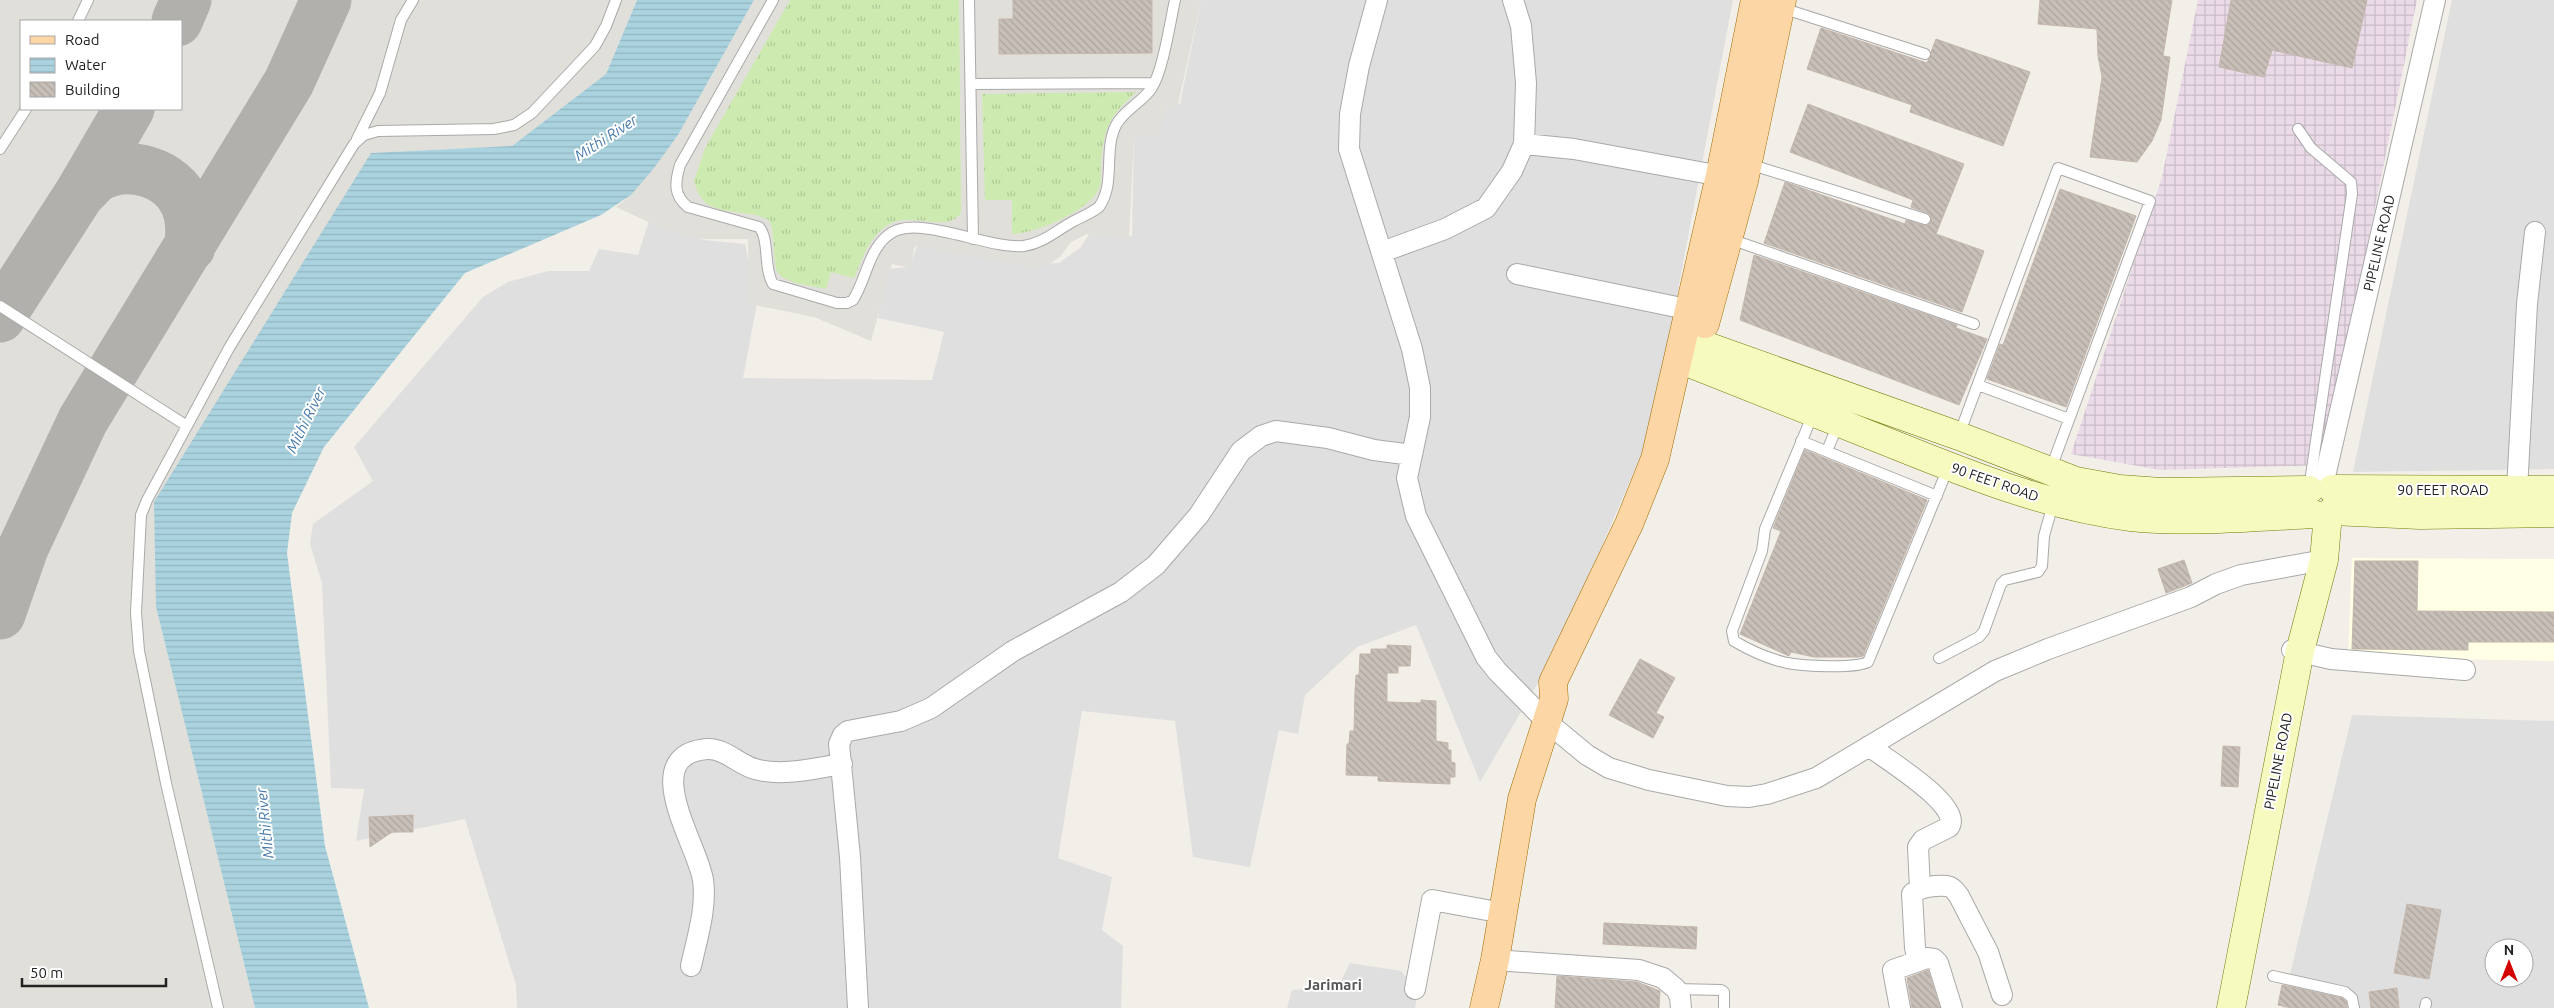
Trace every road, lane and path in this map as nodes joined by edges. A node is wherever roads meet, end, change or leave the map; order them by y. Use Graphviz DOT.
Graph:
graph roads {
  1 [pos="88,0"];
  2 [pos="414,0"];
  3 [pos="616,0"];
  4 [pos="773,0"];
  5 [pos="969,0"];
  6 [pos="1175,0"];
  7 [pos="1377,0"];
  8 [pos="1513,0"];
  9 [pos="1755,0"];
  10 [pos="2435,0"];
  11 [pos="1781,4"];
  12 [pos="78,20"];
  13 [pos="1925,54"];
  14 [pos="1154,83"];
  15 [pos="971,84"];
  16 [pos="25,110"];
  17 [pos="2298,129"];
  18 [pos="354,144"];
  19 [pos="1524,144"];
  20 [pos="0,149"];
  21 [pos="1737,173"];
  22 [pos="1925,219"];
  23 [pos="2535,232"];
  24 [pos="1729,238"];
  25 [pos="973,239"];
  26 [pos="1382,252"];
  27 [pos="1517,274"];
  28 [pos="0,306"];
  29 [pos="1699,312"];
  30 [pos="1974,324"];
  31 [pos="1689,352"];
  32 [pos="1978,385"];
  33 [pos="1813,413"];
  34 [pos="2069,419"];
  35 [pos="1838,422"];
  36 [pos="187,426"];
  37 [pos="1959,436"];
  38 [pos="1802,441"];
  39 [pos="1827,451"];
  40 [pos="1412,455"];
  41 [pos="1949,467"];
  42 [pos="2047,487"];
  43 [pos="2517,490"];
  44 [pos="2554,490"];
  45 [pos="1937,496"];
  46 [pos="2322,503"];
  47 [pos="2554,513"];
  48 [pos="2317,561"];
  49 [pos="2296,651"];
  50 [pos="1939,658"];
  51 [pos="2465,670"];
  52 [pos="1551,711"];
  53 [pos="1869,746"];
  54 [pos="842,764"];
  55 [pos="2267,789"];
  56 [pos="1920,889"];
  57 [pos="1503,914"];
  58 [pos="1495,960"];
  59 [pos="1918,960"];
  60 [pos="691,966"];
  61 [pos="2273,976"];
  62 [pos="1415,989"];
  63 [pos="2002,995"];
  64 [pos="1678,999"];
  65 [pos="218,1008"];
  66 [pos="858,1008"];
  67 [pos="1484,1008"];
  68 [pos="1724,1008"];
  69 [pos="1900,1008"];
  70 [pos="1952,1008"];
  71 [pos="2218,1008"];
  72 [pos="2231,1008"];
  73 [pos="2354,1008"];
  1 -- 12 [label="lane"];
  2 -- 18 [label="lane"];
  3 -- 18 [label="lane"];
  4 -- 25 [label="lane"];
  5 -- 15 [label="lane"];
  6 -- 14 [label="lane"];
  7 -- 26 [label="street"];
  8 -- 19 [label="street"];
  9 -- 21 [label="main road"];
  10 -- 46 [label="street, PIPELINE ROAD"];
  11 -- 13 [label="lane"];
  11 -- 21 [label="main road"];
  14 -- 15 [label="lane"];
  14 -- 25 [label="lane"];
  15 -- 25 [label="lane"];
  16 -- 20 [label="lane"];
  17 -- 46 [label="lane"];
  18 -- 36 [label="lane"];
  19 -- 21 [label="street"];
  19 -- 26 [label="street"];
  21 -- 22 [label="lane"];
  21 -- 24 [label="main road"];
  21 -- 29 [label="main road"];
  23 -- 43 [label="street"];
  24 -- 29 [label="main road"];
  24 -- 30 [label="lane"];
  26 -- 40 [label="street"];
  27 -- 29 [label="street"];
  28 -- 36 [label="lane"];
  29 -- 31 [label="main road"];
  31 -- 33 [label="street, 90 FEET ROAD"];
  31 -- 37 [label="street, 90 FEET ROAD"];
  31 -- 52 [label="main road"];
  32 -- 34 [label="lane"];
  32 -- 34 [label="lane"];
  32 -- 37 [label="lane"];
  33 -- 35 [label="street, 90 FEET ROAD"];
  33 -- 38 [label="lane"];
  34 -- 42 [label="lane"];
  35 -- 39 [label="lane"];
  35 -- 41 [label="street, 90 FEET ROAD"];
  36 -- 65 [label="lane"];
  37 -- 42 [label="street, 90 FEET ROAD"];
  38 -- 39 [label="lane"];
  38 -- 45 [label="lane"];
  39 -- 45 [label="lane"];
  40 -- 52 [label="street"];
  40 -- 54 [label="street"];
  41 -- 42 [label="street, 90 FEET ROAD"];
  41 -- 45 [label="lane"];
  42 -- 46 [label="street, 90 FEET ROAD"];
  42 -- 50 [label="lane"];
  43 -- 44 [label="street, 90 FEET ROAD"];
  43 -- 46 [label="street, 90 FEET ROAD"];
  46 -- 47 [label="street, 90 FEET ROAD"];
  46 -- 48 [label="street, PIPELINE ROAD"];
  48 -- 49 [label="street, PIPELINE ROAD"];
  48 -- 53 [label="street"];
  49 -- 51 [label="street"];
  49 -- 55 [label="street, PIPELINE ROAD"];
  52 -- 53 [label="street"];
  52 -- 57 [label="main road"];
  53 -- 56 [label="street"];
  54 -- 60 [label="street"];
  54 -- 66 [label="street"];
  55 -- 71 [label="street"];
  55 -- 72 [label="street, PIPELINE ROAD"];
  56 -- 59 [label="street"];
  56 -- 63 [label="street"];
  57 -- 58 [label="main road"];
  57 -- 62 [label="street"];
  58 -- 64 [label="street"];
  58 -- 67 [label="main road"];
  59 -- 69 [label="street"];
  59 -- 70 [label="street"];
  61 -- 73 [label="lane"];
  64 -- 68 [label="lane"];
}
